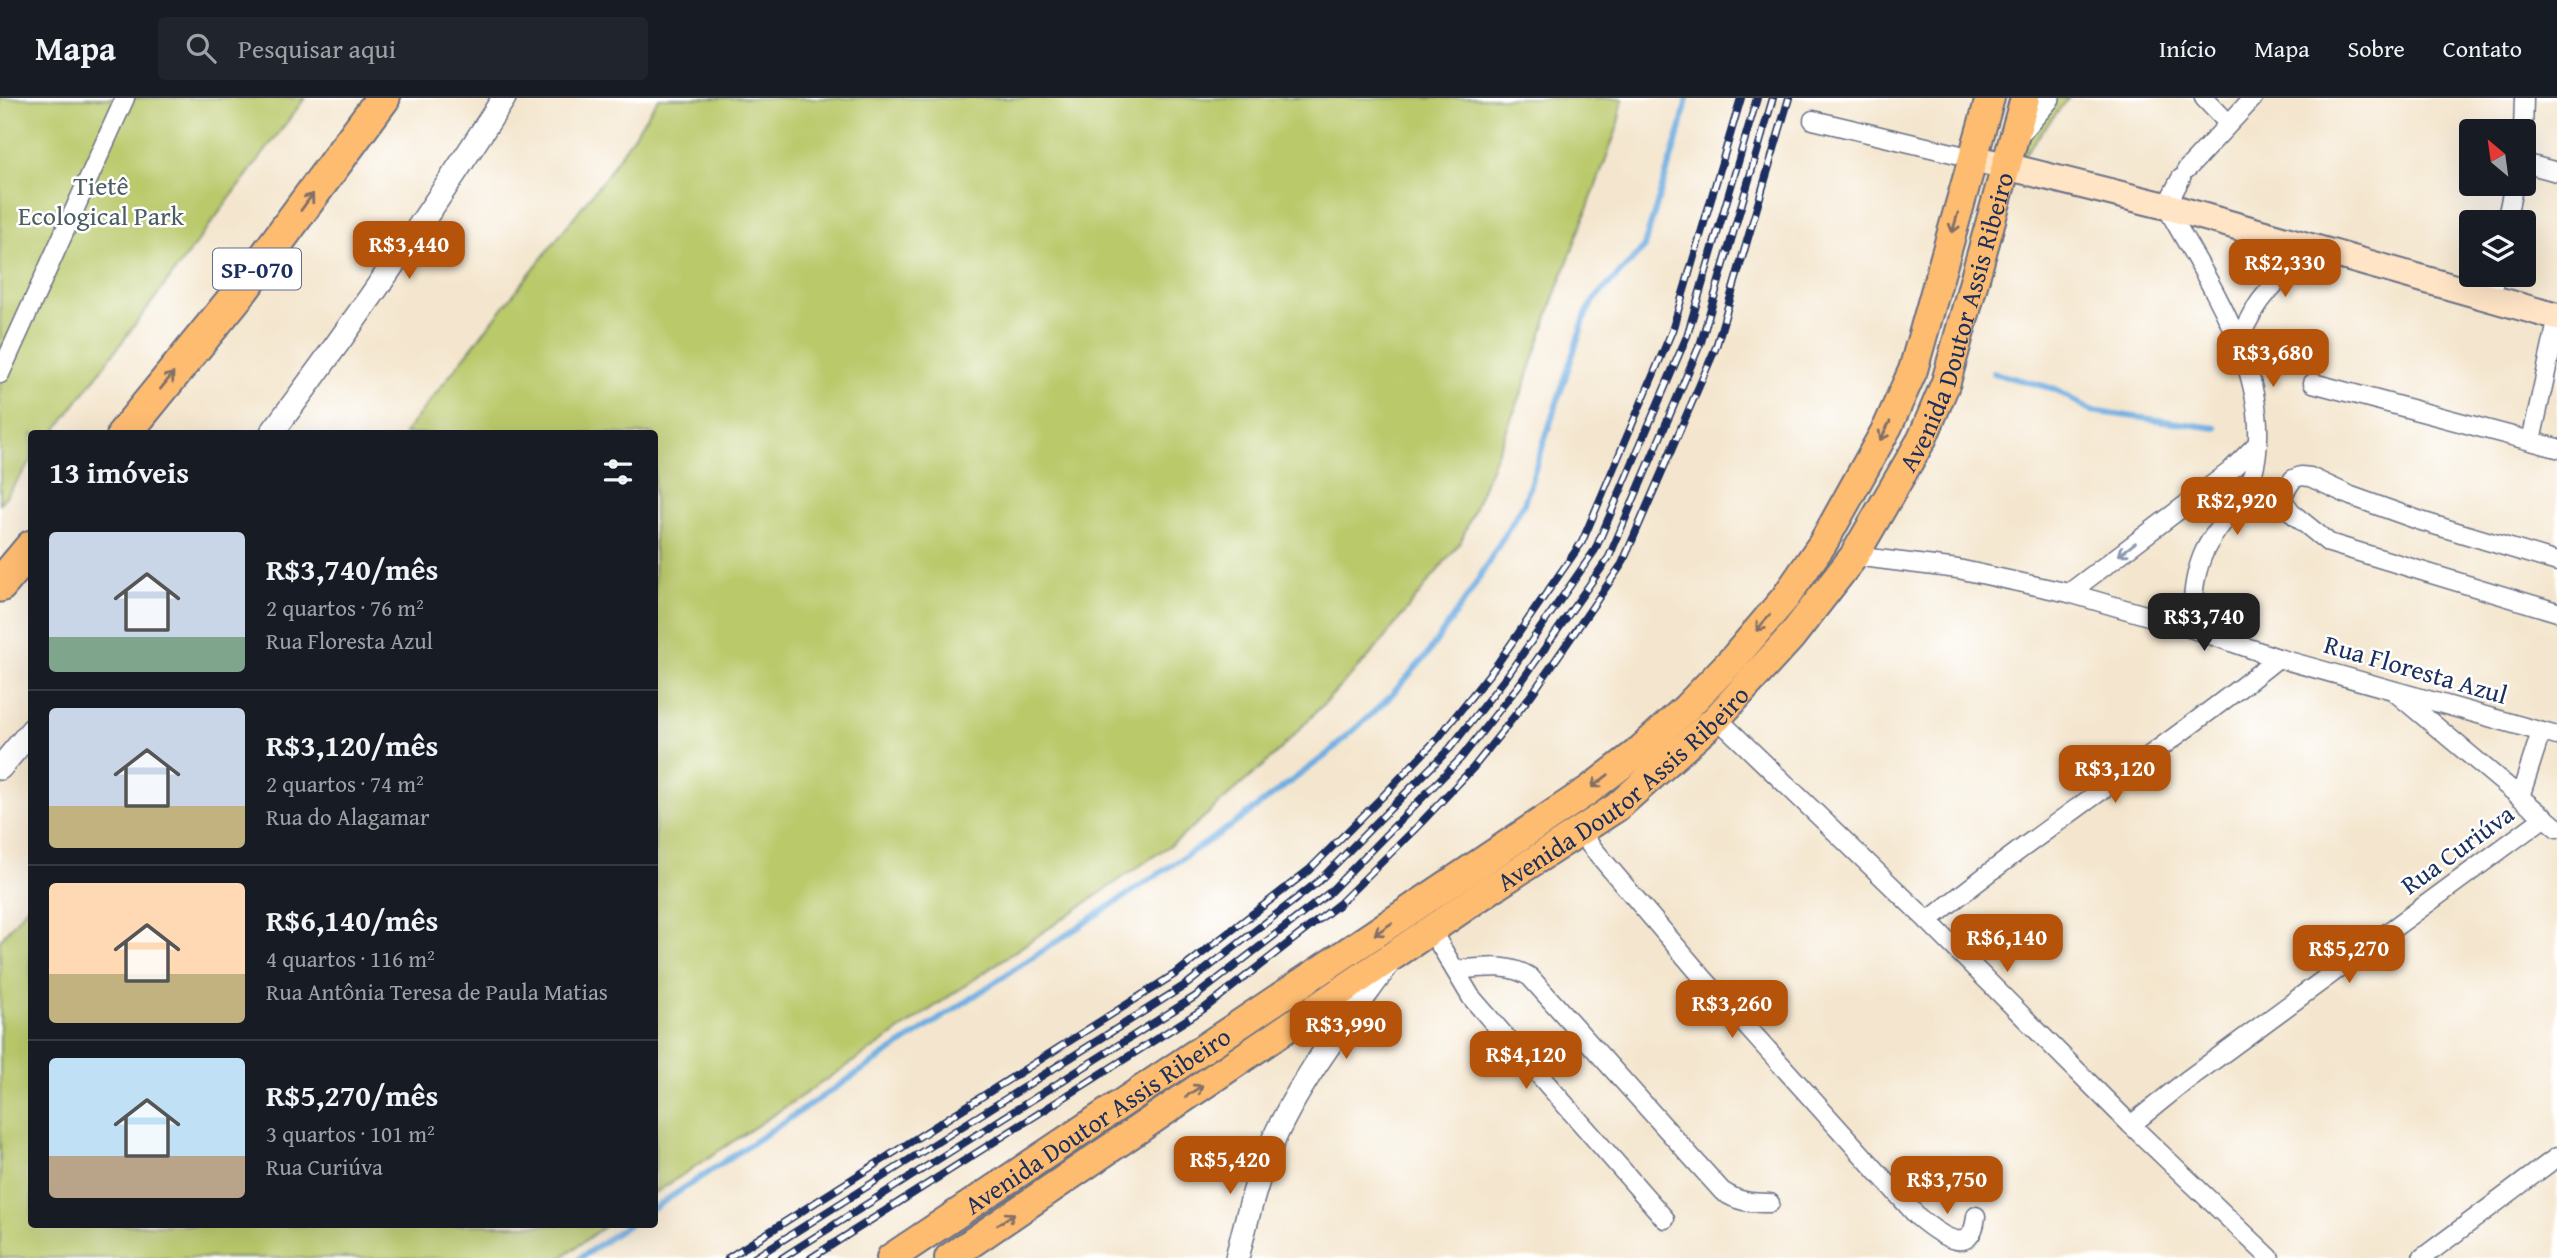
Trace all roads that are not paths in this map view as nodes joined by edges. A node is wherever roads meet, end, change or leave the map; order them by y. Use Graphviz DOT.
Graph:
graph roads {
  1 [pos="125,98"];
  2 [pos="383,98"];
  3 [pos="504,98"];
  4 [pos="1990,98"];
  5 [pos="2025,98"];
  6 [pos="2048,98"];
  7 [pos="2204,98"];
  8 [pos="2253,98"];
  9 [pos="2524,98"];
  10 [pos="2523,119"];
  11 [pos="1812,120"];
  12 [pos="2228,123"];
  13 [pos="2013,139"];
  14 [pos="1973,158"];
  15 [pos="2005,166"];
  16 [pos="2536,166"];
  17 [pos="2557,172"];
  18 [pos="2166,206"];
  19 [pos="2315,248"];
  20 [pos="2459,280"];
  21 [pos="2493,287"];
  22 [pos="2557,320"];
  23 [pos="2239,341"];
  24 [pos="0,373"];
  25 [pos="2313,383"];
  26 [pos="127,430"];
  27 [pos="274,430"];
  28 [pos="2531,441"];
  29 [pos="2256,445"];
  30 [pos="2557,448"];
  31 [pos="28,552"];
  32 [pos="1854,556"];
  33 [pos="2557,562"];
  34 [pos="0,585"];
  35 [pos="2069,593"];
  36 [pos="2557,612"];
  37 [pos="2190,628"];
  38 [pos="2278,658"];
  39 [pos="2391,689"];
  40 [pos="1717,718"];
  41 [pos="2549,734"];
  42 [pos="28,735"];
  43 [pos="0,768"];
  44 [pos="2520,797"];
  45 [pos="2551,823"];
  46 [pos="1579,832"];
  47 [pos="1928,921"];
  48 [pos="1431,930"];
  49 [pos="1393,956"];
  50 [pos="1455,970"];
  51 [pos="2131,1125"];
  52 [pos="2557,1157"];
  53 [pos="1770,1203"];
  54 [pos="1976,1216"];
  55 [pos="1665,1219"];
  56 [pos="891,1258"];
  57 [pos="949,1258"];
  58 [pos="1237,1258"];
  59 [pos="2270,1258"];
  60 [pos="2422,1258"];
  1 -- 24 [label="street"];
  26 -- 2 [label="highway, SP-070, one-way"];
  3 -- 27 [label="street"];
  4 -- 14 [label="main road, Avenida Doutor Assis Ribeiro"];
  5 -- 13 [label="main road, Avenida Doutor Assis Ribeiro"];
  6 -- 13 [label="street"];
  7 -- 12 [label="street"];
  8 -- 12 [label="street"];
  9 -- 10 [label="street"];
  11 -- 14 [label="street"];
  12 -- 18 [label="street"];
  13 -- 15 [label="main road, Avenida Doutor Assis Ribeiro"];
  14 -- 15 [label="main road"];
  14 -- 56 [label="main road, Avenida Doutor Assis Ribeiro, one-way"];
  15 -- 18 [label="main road"];
  15 -- 32 [label="main road, Avenida Doutor Assis Ribeiro"];
  16 -- 17 [label="street"];
  18 -- 19 [label="main road"];
  18 -- 23 [label="street"];
  19 -- 20 [label="main road"];
  19 -- 23 [label="street"];
  21 -- 22 [label="main road"];
  22 -- 28 [label="street"];
  23 -- 29 [label="street"];
  25 -- 28 [label="street"];
  28 -- 30 [label="street"];
  29 -- 35 [label="street, one-way"];
  29 -- 37 [label="street"];
  31 -- 34 [label="highway"];
  32 -- 35 [label="street, Rua Floresta Azul"];
  32 -- 40 [label="main road, Avenida Doutor Assis Ribeiro"];
  33 -- 36 [label="street"];
  35 -- 37 [label="street, Rua Floresta Azul"];
  37 -- 38 [label="street, Rua Floresta Azul"];
  38 -- 39 [label="street, Rua Floresta Azul"];
  38 -- 47 [label="street"];
  39 -- 41 [label="street, Rua Floresta Azul"];
  39 -- 44 [label="street"];
  40 -- 46 [label="main road, Avenida Doutor Assis Ribeiro"];
  40 -- 47 [label="street"];
  41 -- 44 [label="street"];
  42 -- 43 [label="street"];
  44 -- 45 [label="street"];
  45 -- 51 [label="street, Rua Curiúva"];
  46 -- 48 [label="main road, Avenida Doutor Assis Ribeiro"];
  46 -- 54 [label="street"];
  47 -- 51 [label="street"];
  48 -- 49 [label="main road, Avenida Doutor Assis Ribeiro"];
  48 -- 50 [label="street"];
  57 -- 49 [label="main road, Avenida Doutor Assis Ribeiro, one-way"];
  49 -- 58 [label="street"];
  50 -- 53 [label="street"];
  50 -- 55 [label="street"];
  51 -- 59 [label="street"];
  52 -- 60 [label="street"];
}
